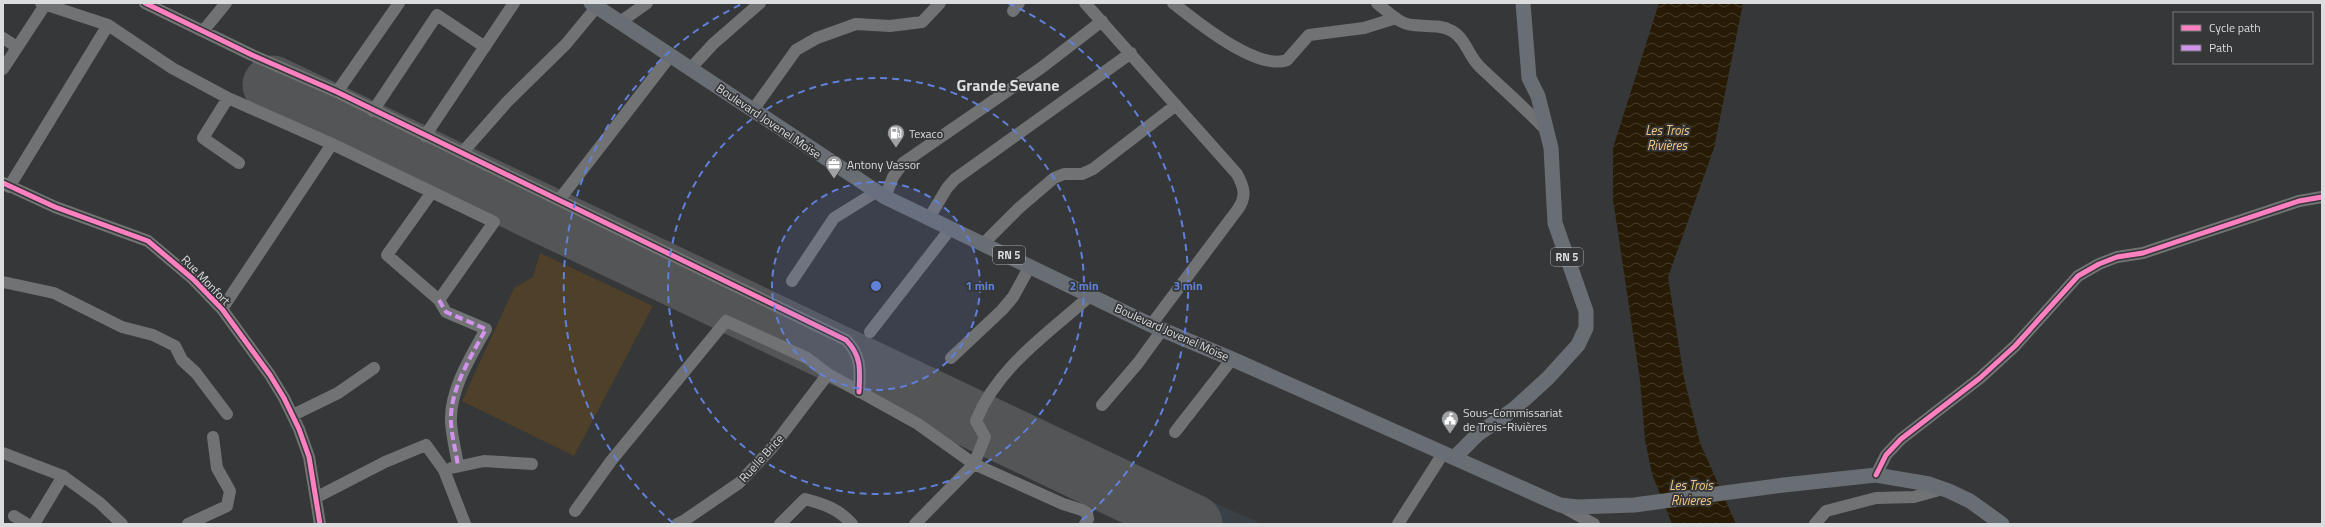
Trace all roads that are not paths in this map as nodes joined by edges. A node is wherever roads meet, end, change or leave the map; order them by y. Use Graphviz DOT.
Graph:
graph roads {
  1 [pos="145,3"];
  2 [pos="226,3"];
  3 [pos="399,3"];
  4 [pos="514,3"];
  5 [pos="647,3"];
  6 [pos="760,3"];
  7 [pos="940,3"];
  8 [pos="1085,3"];
  9 [pos="1173,3"];
  10 [pos="1377,3"];
  11 [pos="1523,3"];
  12 [pos="43,4"];
  13 [pos="596,4"];
  14 [pos="1396,18"];
  15 [pos="1102,21"];
  16 [pos="620,22"];
  17 [pos="108,26"];
  18 [pos="204,30"];
  19 [pos="3,38"];
  20 [pos="17,47"];
  21 [pos="485,47"];
  22 [pos="1131,53"];
  23 [pos="671,55"];
  24 [pos="690,68"];
  25 [pos="3,69"];
  26 [pos="337,92"];
  27 [pos="228,98"];
  28 [pos="1176,105"];
  29 [pos="753,110"];
  30 [pos="373,111"];
  31 [pos="1546,130"];
  32 [pos="425,136"];
  33 [pos="332,144"];
  34 [pos="462,153"];
  35 [pos="239,163"];
  36 [pos="6,185"];
  37 [pos="432,192"];
  38 [pos="880,195"];
  39 [pos="2322,197"];
  40 [pos="559,200"];
  41 [pos="929,218"];
  42 [pos="951,228"];
  43 [pos="984,243"];
  44 [pos="1030,266"];
  45 [pos="792,280"];
  46 [pos="3,282"];
  47 [pos="1091,295"];
  48 [pos="439,300"];
  49 [pos="222,309"];
  50 [pos="1157,327"];
  51 [pos="870,332"];
  52 [pos="951,358"];
  53 [pos="1232,359"];
  54 [pos="374,368"];
  55 [pos="828,374"];
  56 [pos="859,392"];
  57 [pos="1102,405"];
  58 [pos="226,414"];
  59 [pos="293,416"];
  60 [pos="1175,432"];
  61 [pos="213,437"];
  62 [pos="3,453"];
  63 [pos="1449,455"];
  64 [pos="532,464"];
  65 [pos="974,464"];
  66 [pos="458,466"];
  67 [pos="444,470"];
  68 [pos="1876,475"];
  69 [pos="63,476"];
  70 [pos="1943,489"];
  71 [pos="317,497"];
  72 [pos="1560,505"];
  73 [pos="576,511"];
  74 [pos="14,516"];
  75 [pos="27,524"];
  76 [pos="34,524"];
  77 [pos="122,524"];
  78 [pos="188,524"];
  79 [pos="320,524"];
  80 [pos="465,524"];
  81 [pos="677,524"];
  82 [pos="780,524"];
  83 [pos="852,524"];
  84 [pos="915,524"];
  85 [pos="1085,524"];
  86 [pos="1398,524"];
  87 [pos="1594,524"];
  88 [pos="1815,524"];
  89 [pos="2002,524"];
  1 -- 18 [label="street"];
  2 -- 18 [label="street"];
  3 -- 26 [label="street"];
  4 -- 21 [label="street"];
  5 -- 16 [label="street"];
  6 -- 24 [label="street"];
  7 -- 29 [label="street"];
  8 -- 15 [label="street"];
  9 -- 14 [label="street"];
  10 -- 14 [label="street"];
  11 -- 31 [label="main road, RN 5"];
  12 -- 17 [label="street"];
  12 -- 20 [label="street"];
  13 -- 16 [label="main road, Boulevard Jovenel Moïse / RN 5"];
  13 -- 34 [label="street"];
  14 -- 31 [label="street"];
  15 -- 22 [label="street"];
  15 -- 38 [label="street"];
  16 -- 23 [label="main road, Boulevard Jovenel Moïse / RN 5"];
  17 -- 27 [label="street"];
  17 -- 36 [label="street"];
  18 -- 26 [label="street"];
  19 -- 20 [label="street"];
  20 -- 25 [label="street"];
  21 -- 30 [label="street"];
  21 -- 32 [label="street"];
  22 -- 28 [label="street"];
  22 -- 41 [label="street"];
  23 -- 24 [label="main road, Boulevard Jovenel Moïse / RN 5"];
  23 -- 40 [label="street"];
  24 -- 29 [label="main road, Boulevard Jovenel Moïse / RN 5"];
  26 -- 30 [label="street"];
  27 -- 33 [label="street"];
  27 -- 35 [label="street"];
  28 -- 43 [label="street"];
  28 -- 50 [label="street"];
  29 -- 38 [label="main road, Boulevard Jovenel Moïse / RN 5"];
  30 -- 32 [label="street"];
  31 -- 63 [label="main road, RN 5"];
  32 -- 34 [label="street"];
  33 -- 37 [label="street"];
  33 -- 49 [label="street"];
  34 -- 40 [label="street"];
  36 -- 49 [label="street, Rue Monfort"];
  37 -- 48 [label="street"];
  37 -- 48 [label="street"];
  38 -- 41 [label="main road, Boulevard Jovenel Moïse / RN 5"];
  38 -- 45 [label="street"];
  39 -- 68 [label="street"];
  40 -- 56 [label="street"];
  41 -- 42 [label="main road, Boulevard Jovenel Moïse / RN 5"];
  42 -- 43 [label="main road, Boulevard Jovenel Moïse / RN 5"];
  42 -- 51 [label="street"];
  43 -- 44 [label="main road, Boulevard Jovenel Moïse / RN 5"];
  44 -- 47 [label="main road, Boulevard Jovenel Moïse / RN 5"];
  44 -- 52 [label="street"];
  46 -- 58 [label="street"];
  47 -- 50 [label="main road, Boulevard Jovenel Moïse / RN 5"];
  47 -- 65 [label="street"];
  48 -- 66 [label="street"];
  49 -- 59 [label="street, Rue Monfort"];
  50 -- 53 [label="main road, Boulevard Jovenel Moïse / RN 5"];
  50 -- 57 [label="street"];
  53 -- 60 [label="street"];
  53 -- 63 [label="main road, Boulevard Jovenel Moïse / RN 5"];
  54 -- 59 [label="street"];
  55 -- 56 [label="street"];
  55 -- 73 [label="street"];
  55 -- 81 [label="street, Ruelle Brice"];
  56 -- 65 [label="street"];
  59 -- 71 [label="street, Rue Monfort"];
  61 -- 78 [label="street"];
  62 -- 69 [label="street"];
  63 -- 72 [label="main road, Boulevard Jovenel Moïse"];
  63 -- 86 [label="street"];
  64 -- 66 [label="street"];
  65 -- 84 [label="street"];
  65 -- 85 [label="street"];
  66 -- 67 [label="street"];
  67 -- 71 [label="street"];
  67 -- 80 [label="street"];
  68 -- 70 [label="main road, Boulevard Jovenel Moïse"];
  68 -- 72 [label="main road, Boulevard Jovenel Moïse"];
  69 -- 76 [label="street"];
  69 -- 77 [label="street"];
  70 -- 88 [label="street"];
  70 -- 89 [label="main road, Boulevard Jovenel Moïse"];
  71 -- 79 [label="street, Rue Monfort"];
  72 -- 87 [label="street"];
  74 -- 75 [label="street"];
  82 -- 83 [label="street"];
}
